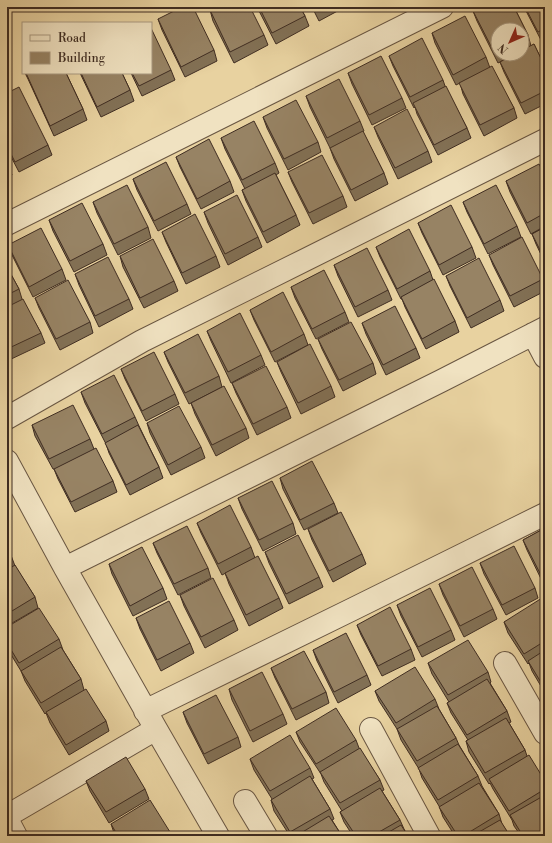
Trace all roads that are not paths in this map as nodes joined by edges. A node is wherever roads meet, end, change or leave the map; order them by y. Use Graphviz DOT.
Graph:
graph roads {
  1 [pos="442,7"];
  2 [pos="545,140"];
  3 [pos="7,224"];
  4 [pos="539,331"];
  5 [pos="545,356"];
  6 [pos="7,418"];
  7 [pos="7,461"];
  8 [pos="545,514"];
  9 [pos="65,568"];
  10 [pos="505,662"];
  11 [pos="151,720"];
  12 [pos="371,729"];
  13 [pos="545,733"];
  14 [pos="245,801"];
  15 [pos="7,816"];
  16 [pos="7,819"];
  17 [pos="16,836"];
  18 [pos="218,836"];
  19 [pos="266,836"];
  20 [pos="429,836"];
  1 -- 3 [label="street"];
  2 -- 6 [label="street"];
  4 -- 5 [label="street"];
  4 -- 9 [label="street"];
  7 -- 9 [label="street"];
  8 -- 11 [label="street"];
  9 -- 11 [label="street"];
  10 -- 13 [label="street"];
  11 -- 15 [label="street"];
  11 -- 18 [label="street"];
  12 -- 20 [label="street"];
  14 -- 19 [label="street"];
  16 -- 17 [label="street"];
}
